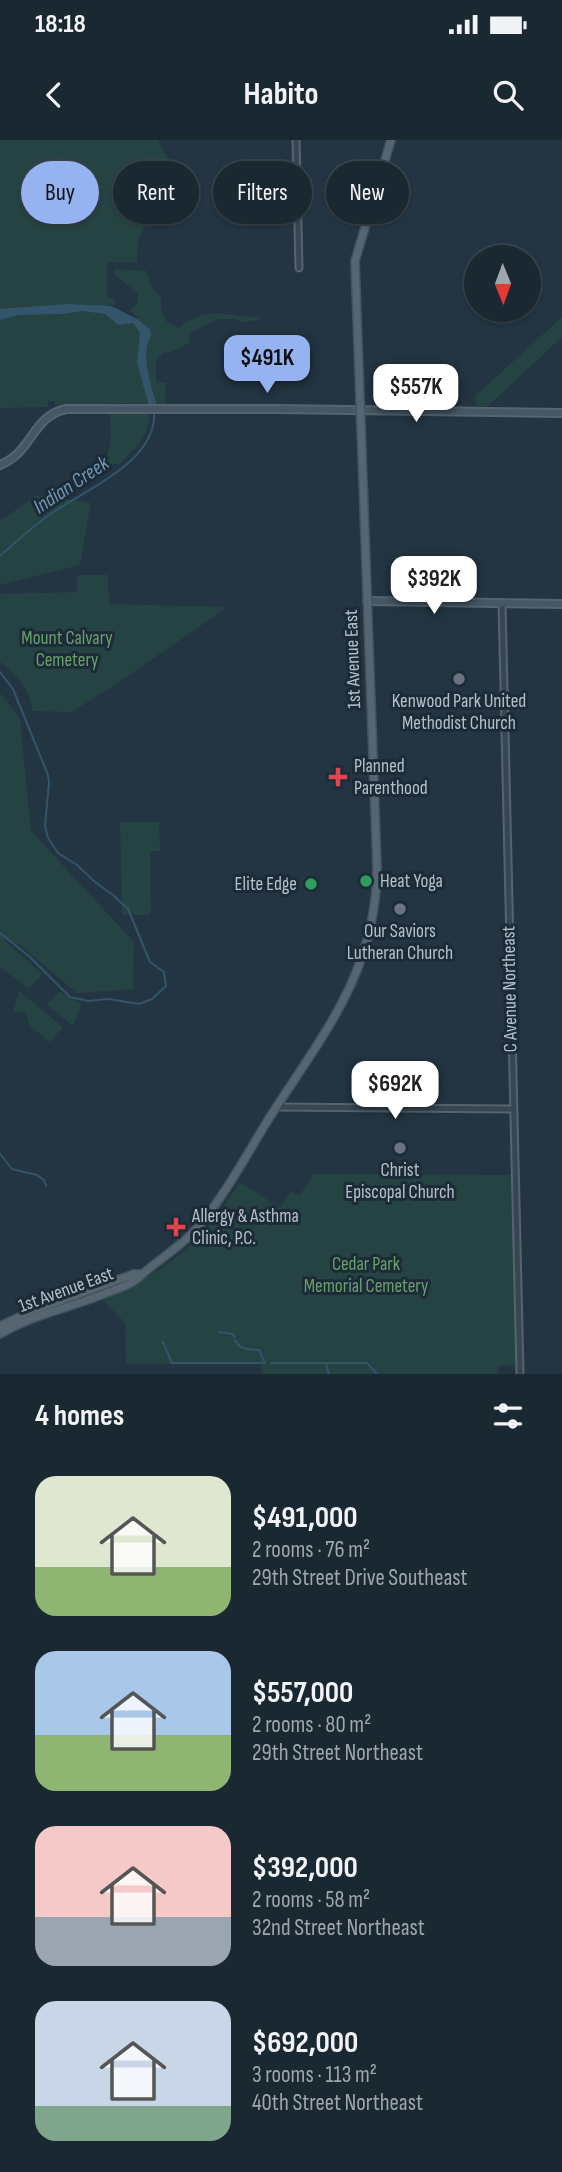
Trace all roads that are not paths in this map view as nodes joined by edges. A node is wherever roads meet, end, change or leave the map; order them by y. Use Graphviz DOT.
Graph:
graph roads {
  1 [pos="296,140"];
  2 [pos="391,140"];
  3 [pos="299,268"];
  4 [pos="360,409"];
  5 [pos="562,413"];
  6 [pos="0,465"];
  7 [pos="367,601"];
  8 [pos="502,603"];
  9 [pos="562,604"];
  10 [pos="277,1107"];
  11 [pos="513,1109"];
  12 [pos="141,1274"];
  13 [pos="0,1326"];
  14 [pos="0,1334"];
  15 [pos="520,1374"];
  1 -- 3 [label="street"];
  2 -- 4 [label="main road, 1st Avenue East"];
  4 -- 5 [label="main road"];
  4 -- 6 [label="main road"];
  4 -- 7 [label="main road, 1st Avenue East"];
  7 -- 8 [label="main road"];
  7 -- 10 [label="main road, 1st Avenue East"];
  8 -- 9 [label="main road"];
  8 -- 11 [label="street, C Avenue Northeast"];
  10 -- 11 [label="street"];
  10 -- 12 [label="main road, 1st Avenue East"];
  11 -- 15 [label="street, C Avenue Northeast"];
  12 -- 13 [label="main road, 1st Avenue East"];
  12 -- 14 [label="main road, 1st Avenue East"];
}
